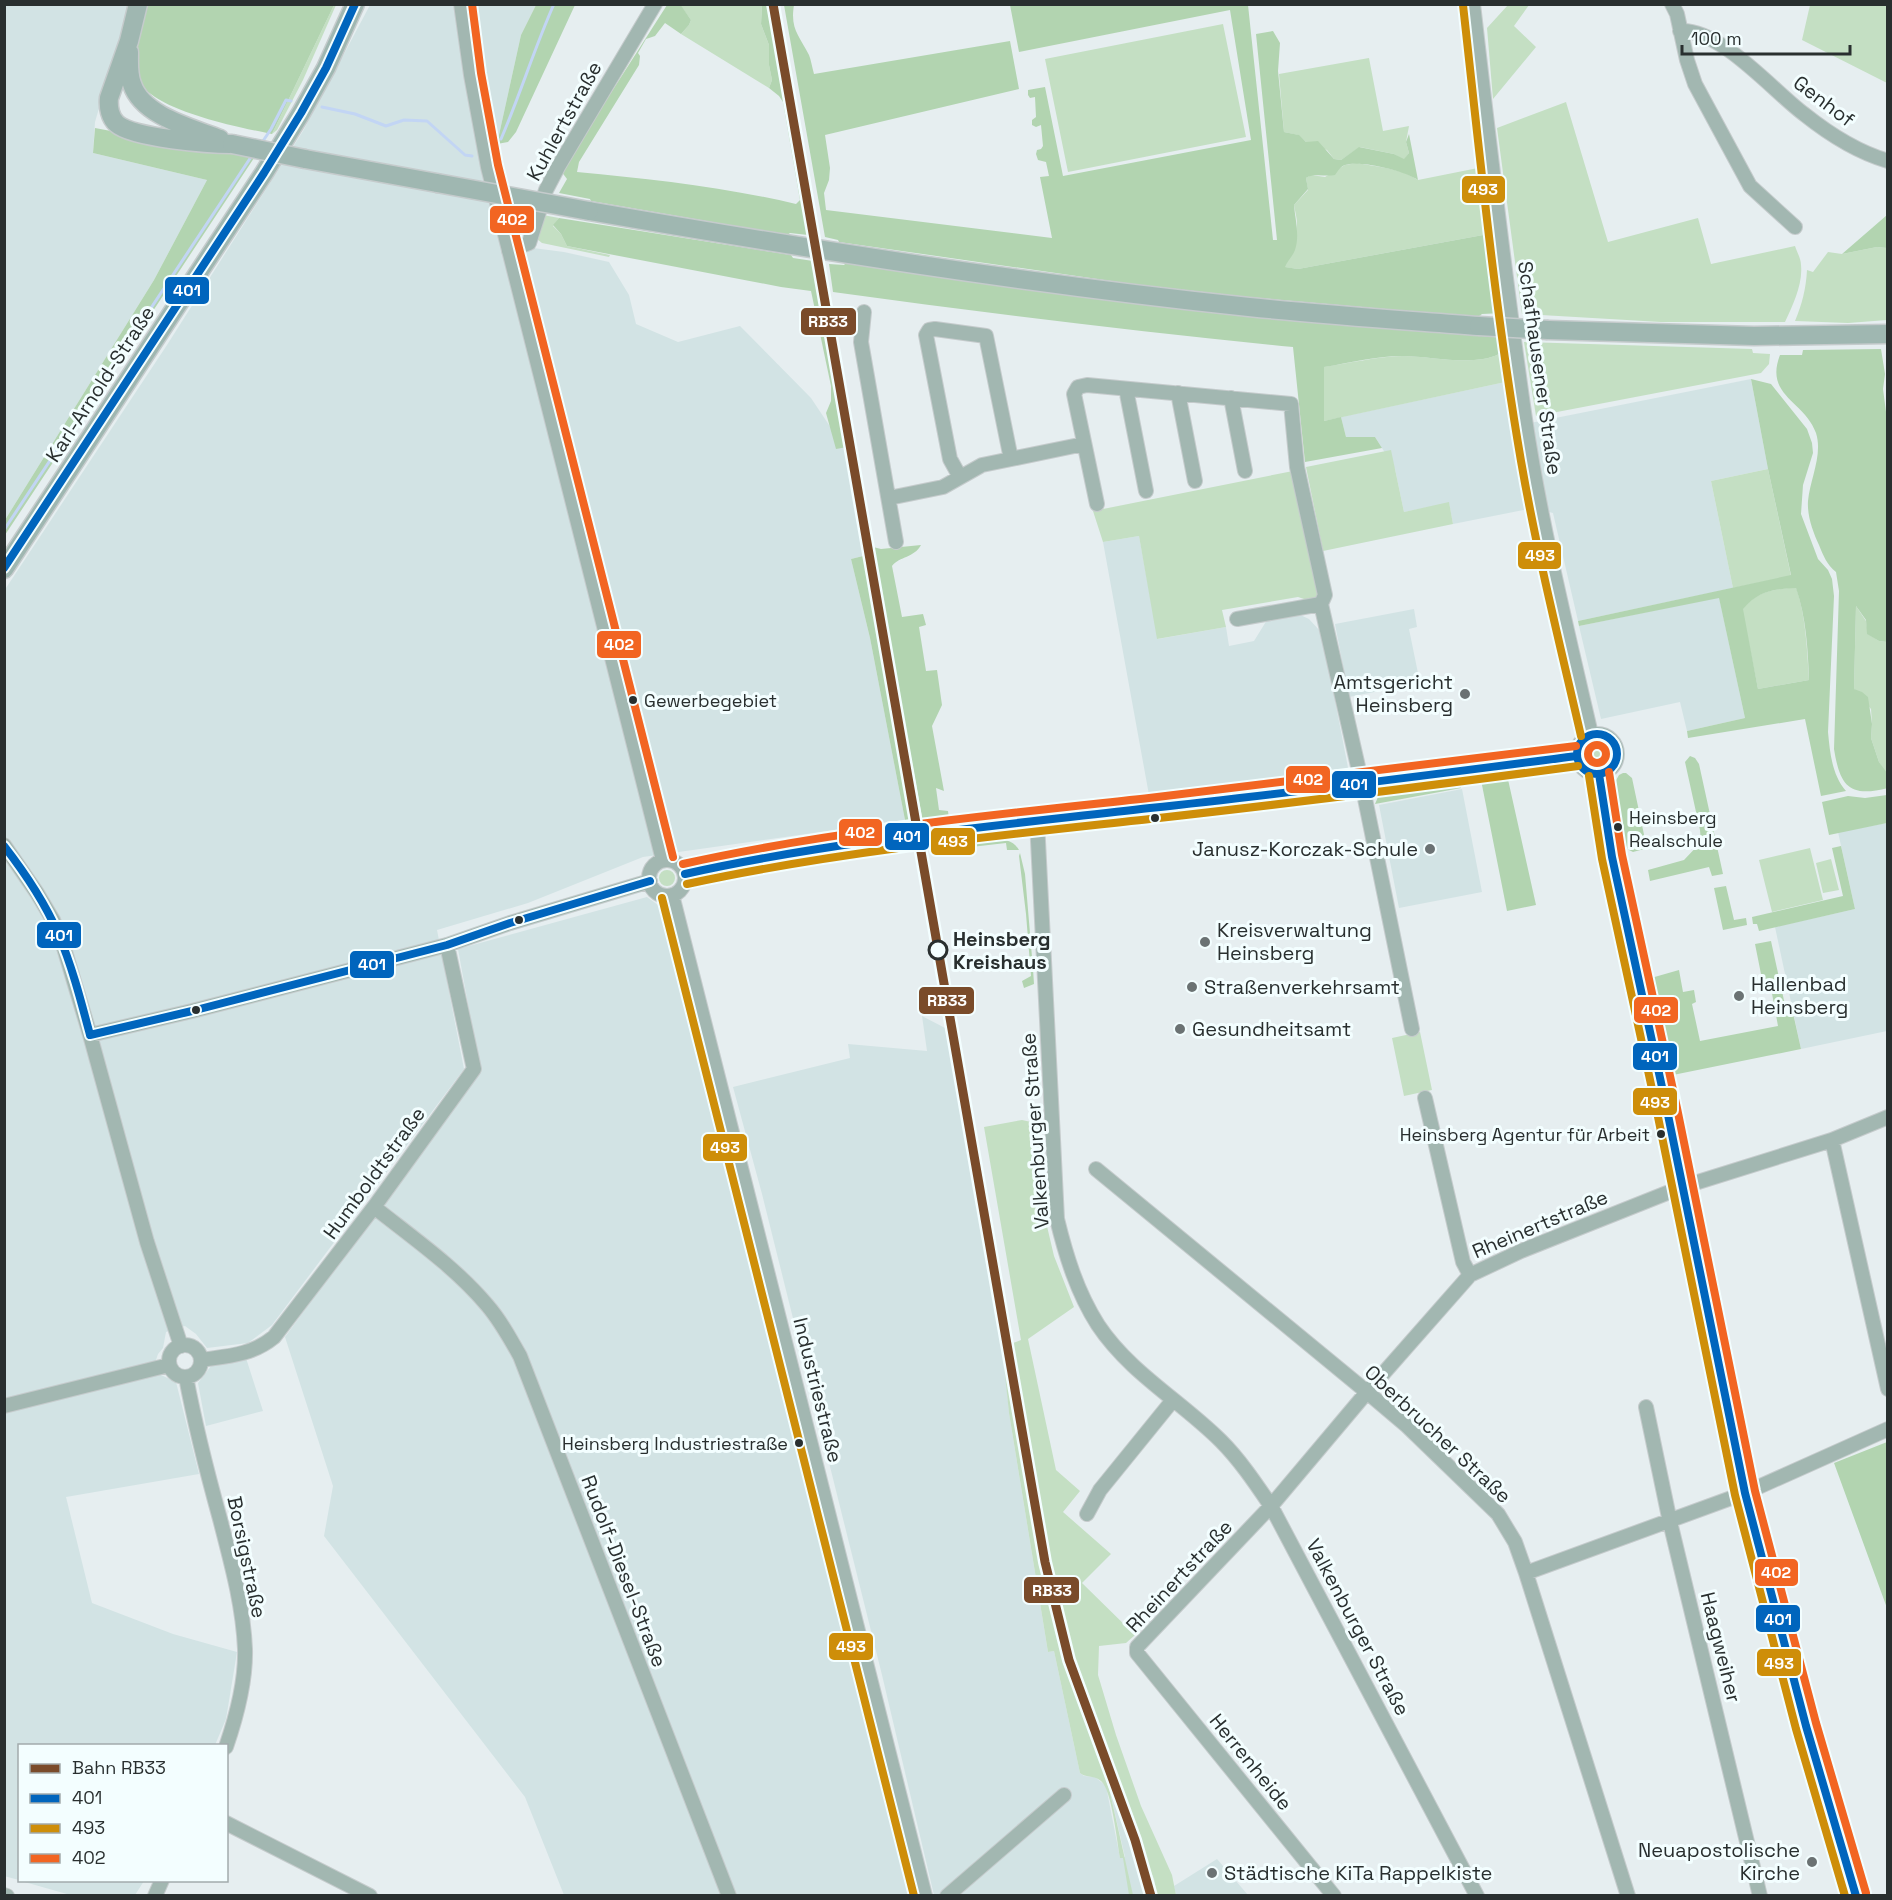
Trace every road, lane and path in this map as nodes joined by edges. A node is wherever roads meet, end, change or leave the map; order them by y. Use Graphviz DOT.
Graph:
graph roads {
  1 [pos="138,4"];
  2 [pos="355,4"];
  3 [pos="461,4"];
  4 [pos="655,4"];
  5 [pos="1473,4"];
  6 [pos="1672,4"];
  7 [pos="1680,31"];
  8 [pos="129,41"];
  9 [pos="232,144"];
  10 [pos="1887,161"];
  11 [pos="1795,227"];
  12 [pos="509,251"];
  13 [pos="864,312"];
  14 [pos="1887,334"];
  15 [pos="1126,389"];
  16 [pos="1178,393"];
  17 [pos="1231,398"];
  18 [pos="1084,444"];
  19 [pos="1011,459"];
  20 [pos="1245,471"];
  21 [pos="960,477"];
  22 [pos="1195,481"];
  23 [pos="1146,491"];
  24 [pos="888,498"];
  25 [pos="1097,504"];
  26 [pos="896,542"];
  27 [pos="4,569"];
  28 [pos="1321,604"];
  29 [pos="1237,619"];
  30 [pos="1591,734"];
  31 [pos="1577,756"];
  32 [pos="1599,774"];
  33 [pos="1362,784"];
  34 [pos="1038,821"];
  35 [pos="4,845"];
  36 [pos="663,860"];
  37 [pos="685,874"];
  38 [pos="650,881"];
  39 [pos="672,895"];
  40 [pos="447,945"];
  41 [pos="1412,1029"];
  42 [pos="90,1035"];
  43 [pos="1425,1098"];
  44 [pos="1887,1117"];
  45 [pos="1832,1140"];
  46 [pos="1096,1169"];
  47 [pos="1682,1187"];
  48 [pos="374,1207"];
  49 [pos="1470,1275"];
  50 [pos="181,1346"];
  51 [pos="201,1360"];
  52 [pos="170,1365"];
  53 [pos="186,1377"];
  54 [pos="1887,1389"];
  55 [pos="1367,1392"];
  56 [pos="1173,1400"];
  57 [pos="4,1406"];
  58 [pos="1646,1407"];
  59 [pos="1887,1429"];
  60 [pos="1745,1493"];
  61 [pos="1271,1506"];
  62 [pos="1087,1514"];
  63 [pos="1670,1522"];
  64 [pos="1526,1573"];
  65 [pos="1137,1653"];
  66 [pos="227,1744"];
  67 [pos="1064,1795"];
  68 [pos="228,1824"];
  69 [pos="161,1882"];
  70 [pos="154,1896"];
  71 [pos="370,1896"];
  72 [pos="729,1896"];
  73 [pos="925,1896"];
  74 [pos="947,1896"];
  75 [pos="1334,1896"];
  76 [pos="1477,1896"];
  77 [pos="1628,1896"];
  78 [pos="1760,1896"];
  79 [pos="1856,1896"];
  1 -- 8 [label="main road"];
  2 -- 27 [label="main road, Karl-Arnold-Straße"];
  3 -- 12 [label="street"];
  4 -- 12 [label="street, Kuhlertstraße"];
  5 -- 30 [label="street, Schafhausener Straße"];
  6 -- 7 [label="street"];
  7 -- 10 [label="street, Genhof"];
  7 -- 11 [label="street"];
  8 -- 9 [label="main road"];
  8 -- 9 [label="main road"];
  9 -- 14 [label="main road, bridge"];
  12 -- 36 [label="street"];
  13 -- 24 [label="street"];
  15 -- 16 [label="street"];
  15 -- 18 [label="street"];
  15 -- 23 [label="street"];
  16 -- 17 [label="street"];
  16 -- 22 [label="street"];
  17 -- 20 [label="street"];
  17 -- 28 [label="street"];
  18 -- 19 [label="street"];
  18 -- 25 [label="street"];
  19 -- 21 [label="street"];
  19 -- 21 [label="street"];
  21 -- 24 [label="street"];
  24 -- 26 [label="street"];
  28 -- 29 [label="street"];
  28 -- 33 [label="street"];
  30 -- 31 [label="street"];
  30 -- 32 [label="street"];
  31 -- 32 [label="street"];
  31 -- 33 [label="street"];
  32 -- 47 [label="street"];
  33 -- 34 [label="street"];
  33 -- 41 [label="street"];
  34 -- 37 [label="street"];
  34 -- 56 [label="street, Valkenburger Straße"];
  35 -- 42 [label="street"];
  36 -- 37 [label="street"];
  36 -- 38 [label="street"];
  37 -- 39 [label="street"];
  38 -- 39 [label="street"];
  38 -- 40 [label="street"];
  39 -- 73 [label="street, Industriestraße"];
  40 -- 42 [label="street"];
  40 -- 48 [label="street, Humboldtstraße"];
  42 -- 50 [label="street"];
  43 -- 49 [label="street"];
  44 -- 45 [label="street, Rheinertstraße"];
  45 -- 47 [label="street, Rheinertstraße"];
  45 -- 54 [label="street"];
  46 -- 55 [label="street, Oberbrucher Straße"];
  47 -- 49 [label="street, Rheinertstraße"];
  47 -- 60 [label="street"];
  48 -- 51 [label="street, Humboldtstraße"];
  48 -- 72 [label="street, Rudolf-Diesel-Straße"];
  49 -- 55 [label="street, Rheinertstraße"];
  50 -- 51 [label="street"];
  50 -- 52 [label="street"];
  51 -- 53 [label="street"];
  52 -- 53 [label="street"];
  52 -- 57 [label="street"];
  53 -- 66 [label="street, Borsigstraße"];
  55 -- 61 [label="street, Rheinertstraße"];
  55 -- 64 [label="street, Oberbrucher Straße"];
  56 -- 61 [label="street, Valkenburger Straße"];
  56 -- 62 [label="street"];
  58 -- 63 [label="street, Haagweiher"];
  59 -- 60 [label="street"];
  60 -- 63 [label="street"];
  60 -- 79 [label="street"];
  61 -- 65 [label="street, Rheinertstraße"];
  61 -- 76 [label="street, Valkenburger Straße"];
  63 -- 64 [label="street"];
  63 -- 78 [label="street, Haagweiher"];
  64 -- 77 [label="street, Oberbrucher Straße"];
  65 -- 75 [label="street, Herrenheide"];
  67 -- 74 [label="street"];
  68 -- 71 [label="street"];
  69 -- 70 [label="street"];
}
